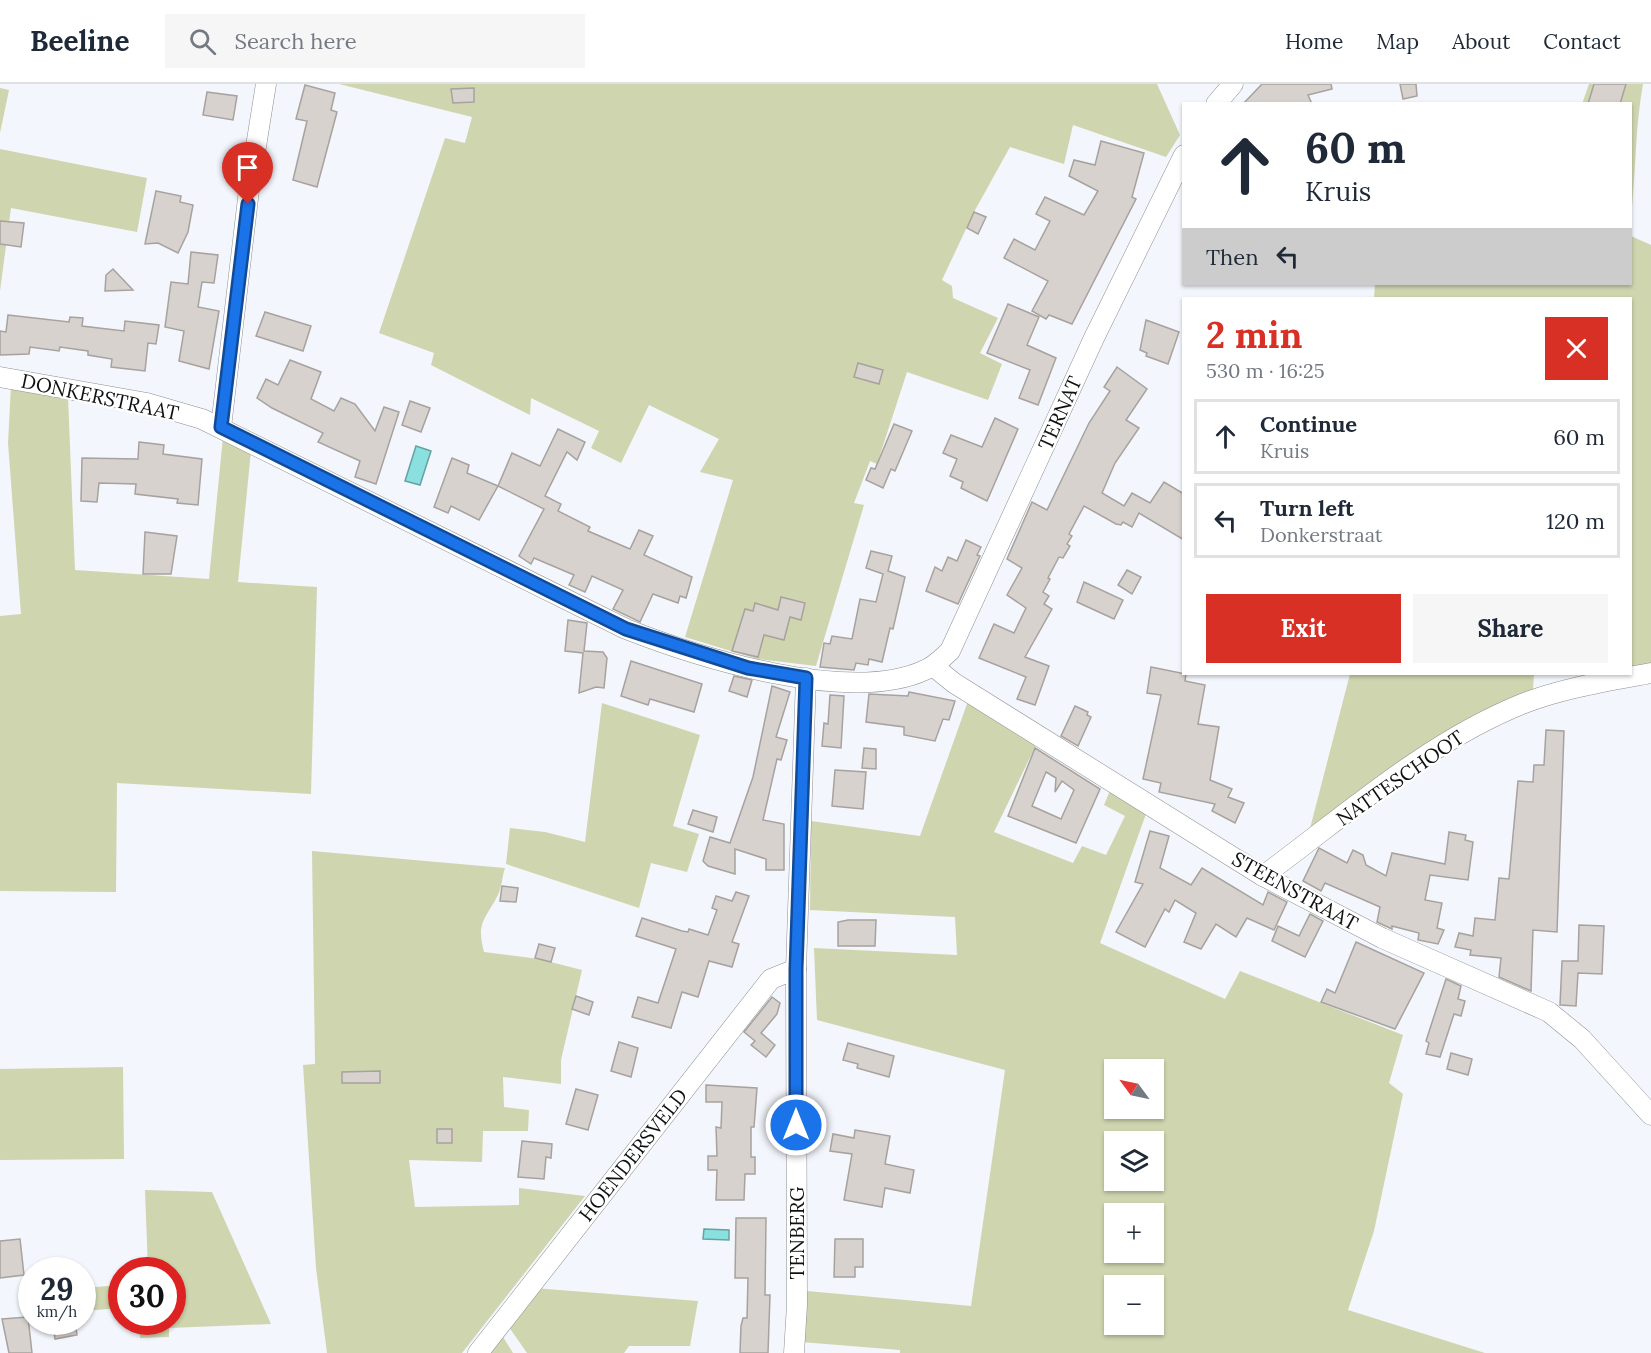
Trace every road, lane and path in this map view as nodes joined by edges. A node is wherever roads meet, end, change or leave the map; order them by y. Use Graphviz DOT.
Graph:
graph roads {
  1 [pos="266,84"];
  2 [pos="1233,84"];
  3 [pos="1218,102"];
  4 [pos="1182,159"];
  5 [pos="0,377"];
  6 [pos="221,427"];
  7 [pos="933,666"];
  8 [pos="1651,673"];
  9 [pos="806,678"];
  10 [pos="1263,876"];
  11 [pos="796,969"];
  12 [pos="1651,1115"];
  13 [pos="478,1353"];
  14 [pos="794,1353"];
  1 -- 6 [label="street"];
  2 -- 3 [label="street"];
  4 -- 7 [label="street, TERNAT"];
  5 -- 6 [label="street, DONKERSTRAAT"];
  6 -- 9 [label="street, DONKERSTRAAT"];
  7 -- 9 [label="street, DONKERSTRAAT"];
  7 -- 10 [label="street, STEENSTRAAT"];
  8 -- 10 [label="street, NATTESCHOOT"];
  9 -- 11 [label="street, TENBERG"];
  10 -- 12 [label="street, STEENSTRAAT"];
  11 -- 13 [label="street, HOENDERSVELD"];
  11 -- 14 [label="street, TENBERG"];
}
